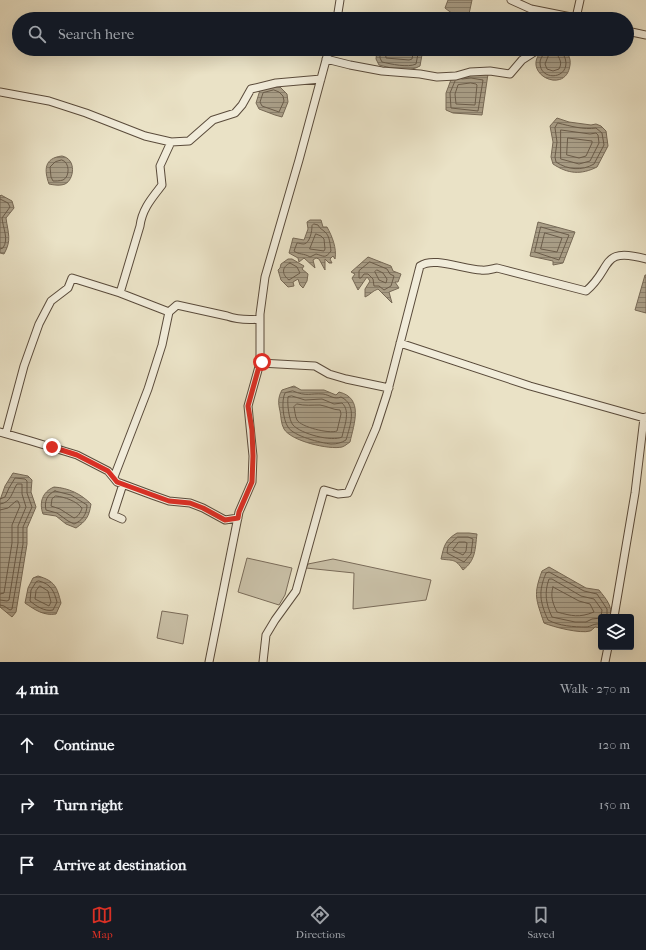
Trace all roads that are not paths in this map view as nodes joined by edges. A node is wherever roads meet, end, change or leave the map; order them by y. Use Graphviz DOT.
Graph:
graph roads {
  1 [pos="340,0"];
  2 [pos="511,0"];
  3 [pos="580,0"];
  4 [pos="338,12"];
  5 [pos="545,12"];
  6 [pos="578,12"];
  7 [pos="634,32"];
  8 [pos="646,35"];
  9 [pos="327,56"];
  10 [pos="529,56"];
  11 [pos="326,60"];
  12 [pos="321,79"];
  13 [pos="0,92"];
  14 [pos="171,142"];
  15 [pos="646,259"];
  16 [pos="120,293"];
  17 [pos="169,312"];
  18 [pos="260,319"];
  19 [pos="400,343"];
  20 [pos="260,363"];
  21 [pos="389,388"];
  22 [pos="645,418"];
  23 [pos="3,433"];
  24 [pos="114,477"];
  25 [pos="123,484"];
  26 [pos="238,518"];
  27 [pos="122,520"];
  28 [pos="615,614"];
  29 [pos="607,650"];
  30 [pos="209,662"];
  31 [pos="263,662"];
  32 [pos="605,662"];
  1 -- 4 [label="street"];
  2 -- 5 [label="street"];
  3 -- 6 [label="street"];
  7 -- 8 [label="street"];
  9 -- 11 [label="street"];
  10 -- 11 [label="street"];
  11 -- 12 [label="street"];
  12 -- 14 [label="street"];
  12 -- 18 [label="street"];
  13 -- 14 [label="street"];
  14 -- 16 [label="street"];
  15 -- 19 [label="street"];
  16 -- 17 [label="street"];
  16 -- 23 [label="street"];
  17 -- 18 [label="street"];
  17 -- 24 [label="street"];
  18 -- 20 [label="street"];
  19 -- 21 [label="street"];
  19 -- 22 [label="street"];
  20 -- 21 [label="street"];
  20 -- 26 [label="street"];
  21 -- 31 [label="street"];
  22 -- 28 [label="street"];
  23 -- 24 [label="street"];
  24 -- 25 [label="street"];
  25 -- 26 [label="street"];
  25 -- 27 [label="street"];
  26 -- 30 [label="street"];
  29 -- 32 [label="street"];
}
